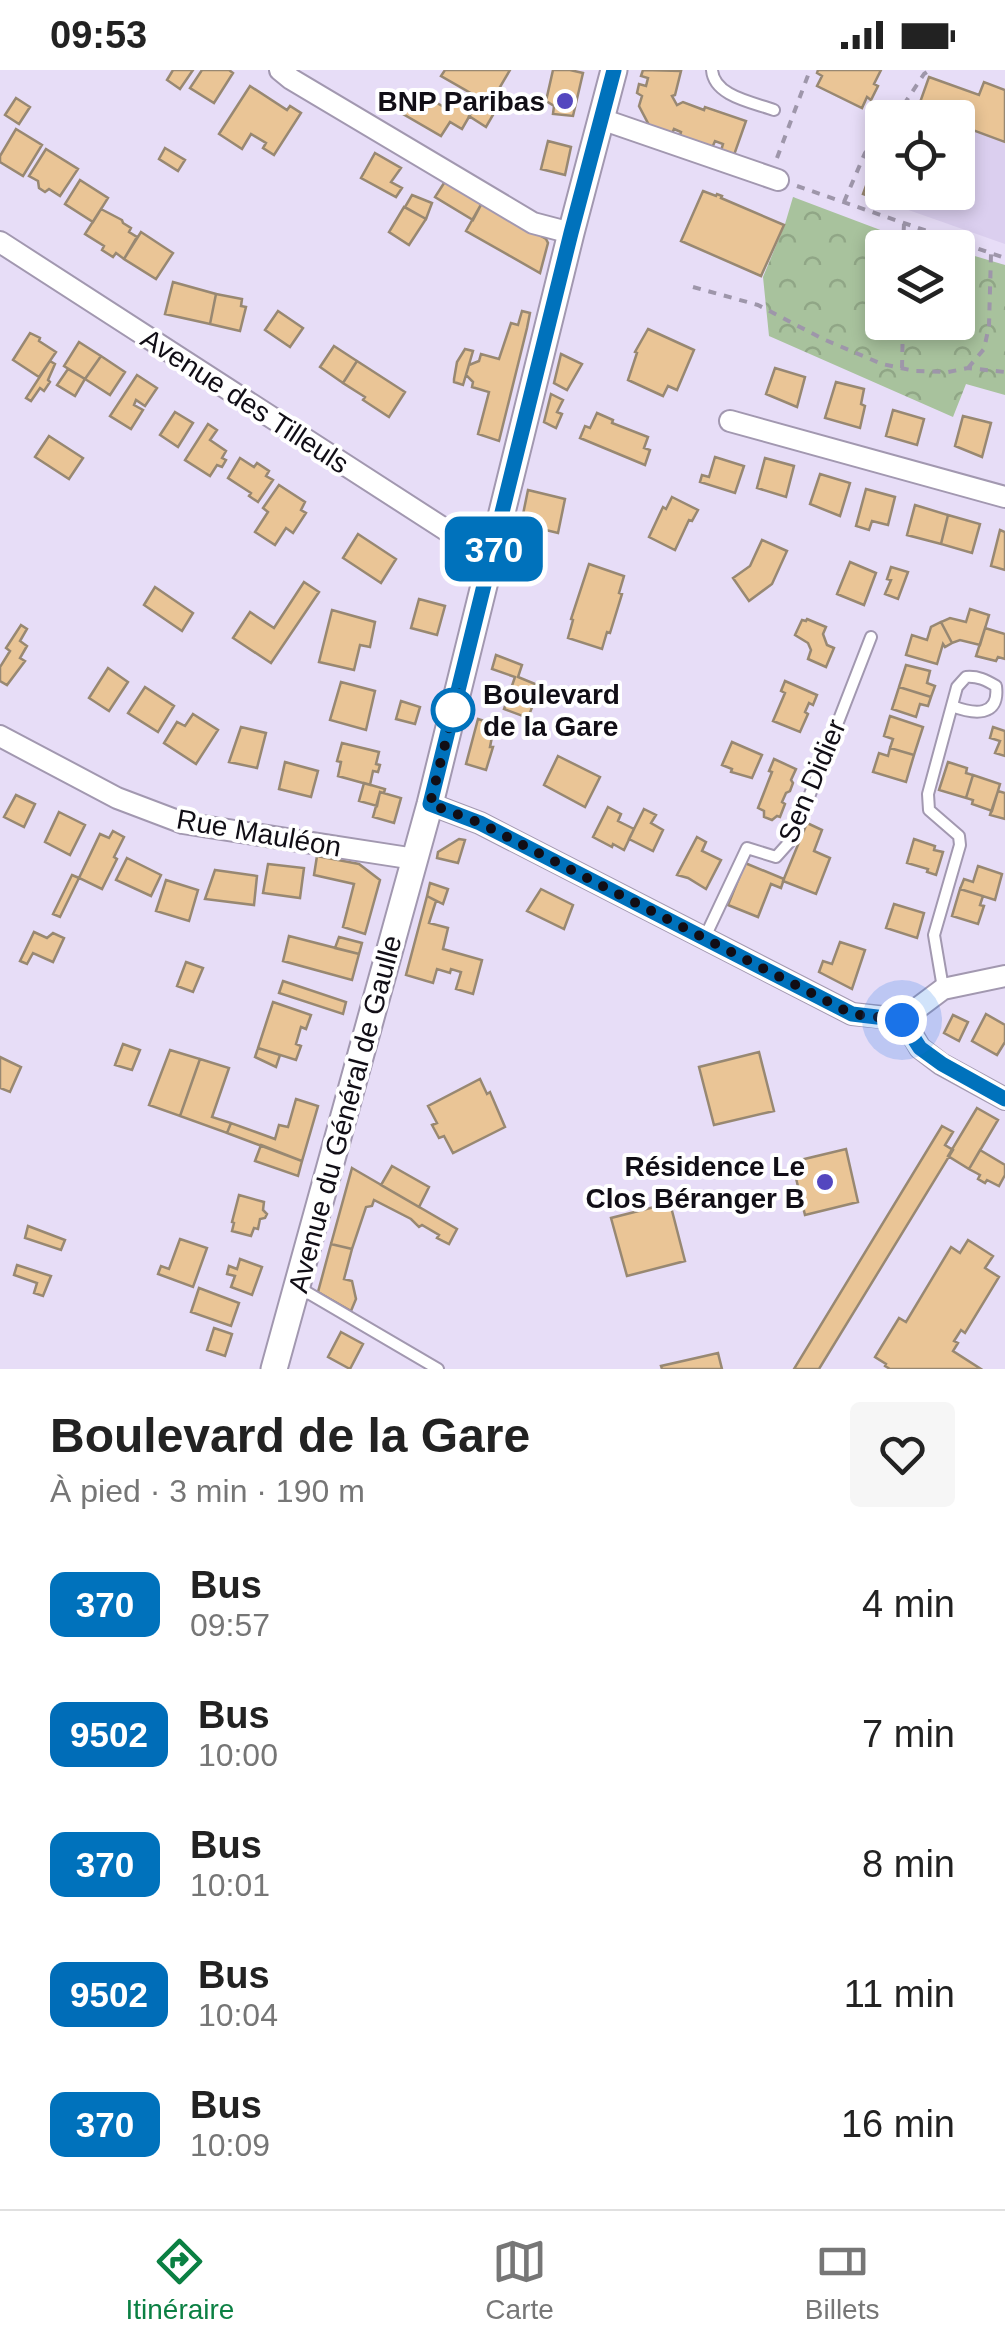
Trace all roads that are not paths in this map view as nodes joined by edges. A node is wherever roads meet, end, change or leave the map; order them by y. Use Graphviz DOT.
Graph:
graph roads {
  1 [pos="280,70"];
  2 [pos="614,70"];
  3 [pos="712,70"];
  4 [pos="774,110"];
  5 [pos="601,119"];
  6 [pos="774,178"];
  7 [pos="571,233"];
  8 [pos="0,242"];
  9 [pos="730,421"];
  10 [pos="1005,497"];
  11 [pos="492,559"];
  12 [pos="871,638"];
  13 [pos="952,706"];
  14 [pos="0,736"];
  15 [pos="430,804"];
  16 [pos="415,860"];
  17 [pos="705,937"];
  18 [pos="1005,976"];
  19 [pos="944,989"];
  20 [pos="902,1020"];
  21 [pos="1005,1099"];
  22 [pos="297,1286"];
  23 [pos="274,1369"];
  24 [pos="438,1369"];
  1 -- 7 [label="street"];
  2 -- 5 [label="street, Avenue du Général de Gaulle"];
  3 -- 4 [label="lane"];
  5 -- 6 [label="street"];
  5 -- 7 [label="street, Avenue du Général de Gaulle"];
  7 -- 11 [label="street, Avenue du Général de Gaulle"];
  8 -- 11 [label="street, Avenue des Tilleuls"];
  9 -- 10 [label="street"];
  11 -- 15 [label="street, Avenue du Général de Gaulle"];
  12 -- 17 [label="lane, Sen Didier"];
  13 -- 13 [label="lane"];
  13 -- 19 [label="lane"];
  14 -- 16 [label="street, Rue Mauléon"];
  15 -- 16 [label="street, Avenue du Général de Gaulle"];
  15 -- 17 [label="street"];
  16 -- 22 [label="street, Avenue du Général de Gaulle"];
  17 -- 20 [label="street"];
  18 -- 19 [label="street"];
  19 -- 20 [label="street"];
  20 -- 21 [label="street"];
  22 -- 23 [label="street, Avenue du Général de Gaulle"];
  22 -- 24 [label="lane"];
}
